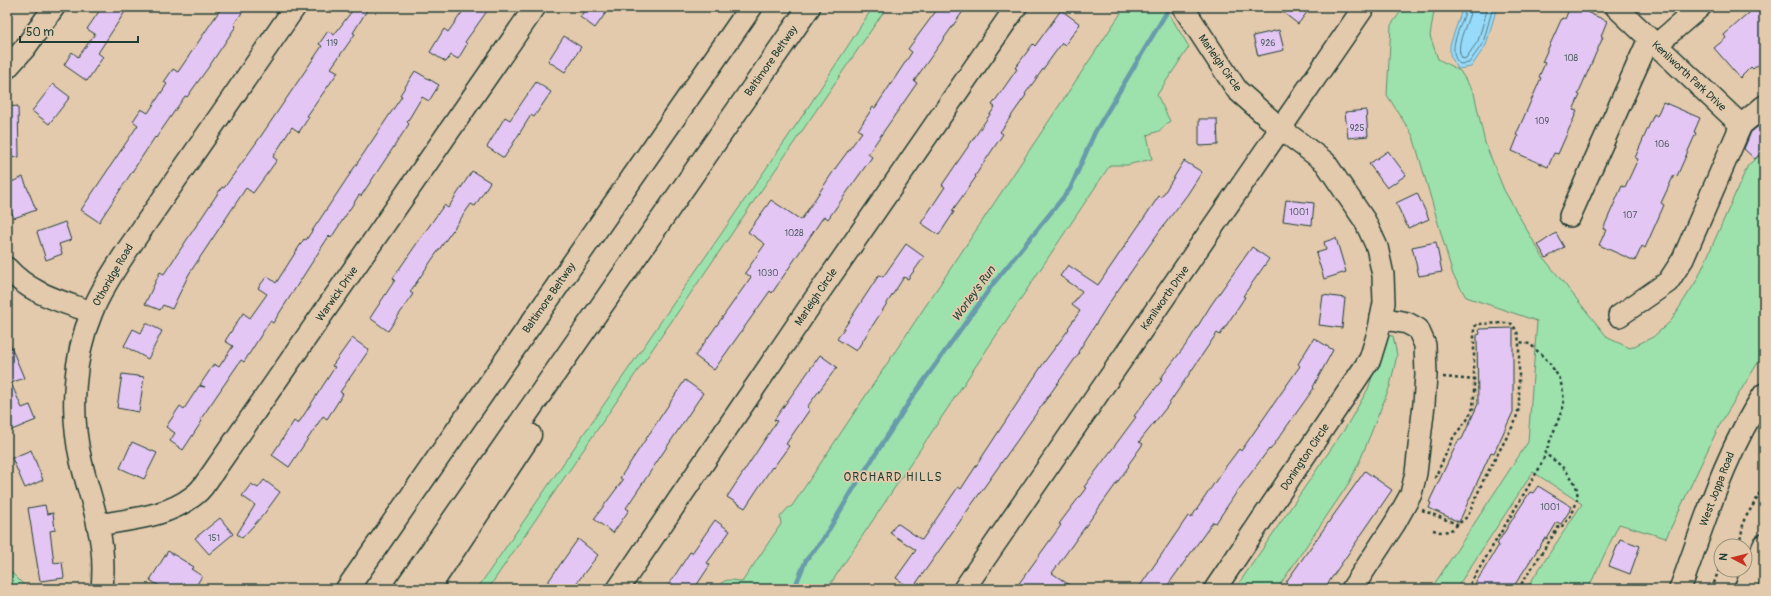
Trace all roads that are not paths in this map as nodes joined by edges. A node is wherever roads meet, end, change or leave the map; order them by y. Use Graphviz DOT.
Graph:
graph roads {
  1 [pos="54,7"];
  2 [pos="295,7"];
  3 [pos="536,7"];
  4 [pos="751,7"];
  5 [pos="809,7"];
  6 [pos="1016,7"];
  7 [pos="1183,7"];
  8 [pos="1364,7"];
  9 [pos="1616,7"];
  10 [pos="1700,7"];
  11 [pos="1653,42"];
  12 [pos="7,68"];
  13 [pos="1764,106"];
  14 [pos="1741,125"];
  15 [pos="1281,129"];
  16 [pos="1570,216"];
  17 [pos="643,247"];
  18 [pos="7,268"];
  19 [pos="92,312"];
  20 [pos="1619,316"];
  21 [pos="1381,318"];
  22 [pos="1762,403"];
  23 [pos="98,525"];
  24 [pos="1762,555"];
  25 [pos="102,589"];
  26 [pos="347,589"];
  27 [pos="405,589"];
  28 [pos="428,589"];
  29 [pos="618,589"];
  30 [pos="964,589"];
  31 [pos="1215,589"];
  32 [pos="1352,589"];
  33 [pos="1680,589"];
  34 [pos="1745,589"];
  1 -- 12 [label="street"];
  2 -- 19 [label="street, Othoridge Road"];
  3 -- 23 [label="street, Warwick Drive"];
  4 -- 26 [label="highway, Baltimore Beltway"];
  5 -- 17 [label="highway, Baltimore Beltway"];
  6 -- 29 [label="street, Marleigh Circle"];
  7 -- 15 [label="street, Marleigh Circle"];
  8 -- 15 [label="street, Kenilworth Drive"];
  9 -- 11 [label="street, Kenilworth Park Drive"];
  10 -- 11 [label="street"];
  11 -- 14 [label="street, Kenilworth Park Drive"];
  11 -- 16 [label="street"];
  13 -- 14 [label="street"];
  14 -- 20 [label="street"];
  15 -- 21 [label="street, Donington Circle"];
  15 -- 30 [label="street, Kenilworth Drive"];
  17 -- 27 [label="highway, Baltimore Beltway"];
  17 -- 28 [label="highway"];
  18 -- 19 [label="street"];
  19 -- 23 [label="street, Othoridge Road"];
  21 -- 31 [label="street, Donington Circle"];
  21 -- 32 [label="street"];
  22 -- 33 [label="street, West Joppa Road"];
  23 -- 25 [label="street, Othoridge Road"];
  24 -- 34 [label="street"];
}
